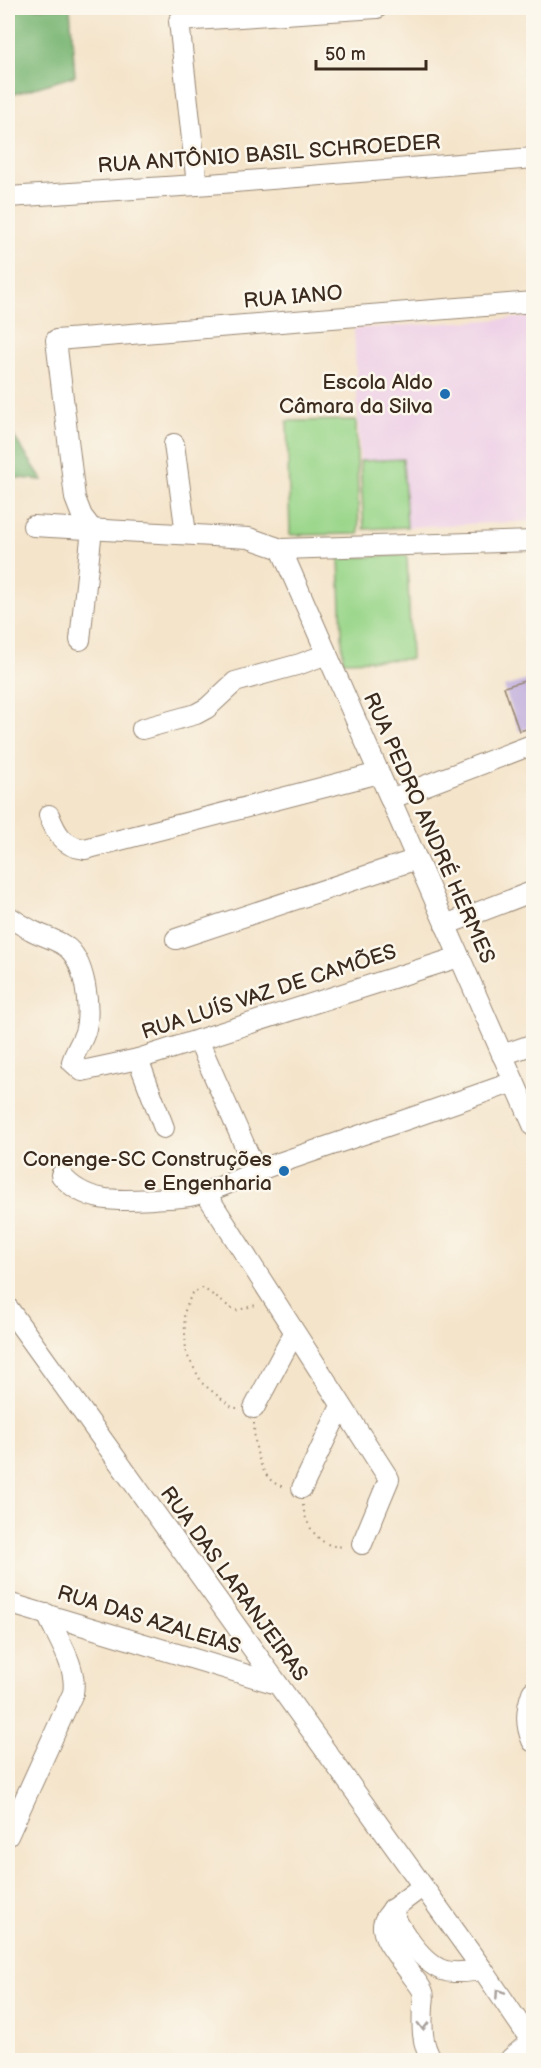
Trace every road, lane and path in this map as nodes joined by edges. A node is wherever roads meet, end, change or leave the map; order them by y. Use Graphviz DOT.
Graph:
graph roads {
  1 [pos="377,8"];
  2 [pos="534,158"];
  3 [pos="196,185"];
  4 [pos="8,197"];
  5 [pos="534,302"];
  6 [pos="174,444"];
  7 [pos="33,526"];
  8 [pos="92,529"];
  9 [pos="186,534"];
  10 [pos="534,541"];
  11 [pos="281,549"];
  12 [pos="80,640"];
  13 [pos="327,654"];
  14 [pos="142,729"];
  15 [pos="534,744"];
  16 [pos="379,773"];
  17 [pos="390,799"];
  18 [pos="49,815"];
  19 [pos="417,860"];
  20 [pos="534,891"];
  21 [pos="8,916"];
  22 [pos="445,925"];
  23 [pos="176,939"];
  24 [pos="459,957"];
  25 [pos="198,1040"];
  26 [pos="534,1044"];
  27 [pos="502,1055"];
  28 [pos="138,1059"];
  29 [pos="514,1082"];
  30 [pos="534,1127"];
  31 [pos="164,1128"];
  32 [pos="256,1171"];
  33 [pos="61,1175"];
  34 [pos="205,1192"];
  35 [pos="8,1308"];
  36 [pos="294,1333"];
  37 [pos="341,1406"];
  38 [pos="254,1408"];
  39 [pos="302,1488"];
  40 [pos="362,1544"];
  41 [pos="8,1603"];
  42 [pos="47,1614"];
  43 [pos="277,1684"];
  44 [pos="534,1693"];
  45 [pos="534,1740"];
  46 [pos="8,1836"];
  47 [pos="422,1887"];
  48 [pos="392,1909"];
  49 [pos="417,1949"];
  50 [pos="399,1959"];
  51 [pos="483,1970"];
  52 [pos="447,1972"];
  53 [pos="423,1991"];
  54 [pos="533,2041"];
  55 [pos="432,2061"];
  56 [pos="512,2061"];
  1 -- 3 [label="street"];
  2 -- 3 [label="street, RUA ANTÔNIO BASIL SCHROEDER"];
  3 -- 4 [label="street, RUA ANTÔNIO BASIL SCHROEDER"];
  5 -- 8 [label="street, RUA IANO"];
  6 -- 9 [label="street"];
  7 -- 8 [label="street"];
  8 -- 9 [label="street"];
  8 -- 12 [label="street"];
  9 -- 11 [label="street"];
  10 -- 11 [label="street"];
  11 -- 13 [label="street, RUA PEDRO ANDRÉ HERMES"];
  13 -- 14 [label="street"];
  13 -- 16 [label="street, RUA PEDRO ANDRÉ HERMES"];
  15 -- 17 [label="street"];
  16 -- 17 [label="street, RUA PEDRO ANDRÉ HERMES"];
  16 -- 18 [label="street"];
  17 -- 19 [label="street, RUA PEDRO ANDRÉ HERMES"];
  19 -- 22 [label="street, RUA PEDRO ANDRÉ HERMES"];
  19 -- 23 [label="street"];
  20 -- 22 [label="street"];
  21 -- 28 [label="street, RUA LUÍS VAZ DE CAMÕES"];
  22 -- 24 [label="street, RUA PEDRO ANDRÉ HERMES"];
  24 -- 25 [label="street, RUA LUÍS VAZ DE CAMÕES"];
  24 -- 27 [label="street, RUA PEDRO ANDRÉ HERMES"];
  25 -- 28 [label="street, RUA LUÍS VAZ DE CAMÕES"];
  25 -- 32 [label="street"];
  26 -- 27 [label="street"];
  27 -- 29 [label="street, RUA PEDRO ANDRÉ HERMES"];
  28 -- 31 [label="street"];
  29 -- 30 [label="street, RUA PEDRO ANDRÉ HERMES"];
  29 -- 32 [label="street"];
  32 -- 34 [label="street"];
  33 -- 34 [label="street"];
  34 -- 36 [label="street"];
  35 -- 43 [label="street, RUA DAS LARANJEIRAS"];
  36 -- 37 [label="street"];
  36 -- 38 [label="street"];
  37 -- 39 [label="street"];
  37 -- 40 [label="street"];
  41 -- 42 [label="street, RUA DAS AZALEIAS"];
  42 -- 43 [label="street, RUA DAS AZALEIAS"];
  42 -- 46 [label="street"];
  43 -- 47 [label="street, RUA DAS LARANJEIRAS"];
  44 -- 45 [label="main road"];
  47 -- 48 [label="street"];
  47 -- 51 [label="street, RUA DAS LARANJEIRAS"];
  48 -- 49 [label="street"];
  48 -- 50 [label="street"];
  49 -- 50 [label="street"];
  49 -- 52 [label="street"];
  50 -- 53 [label="street"];
  51 -- 52 [label="street"];
  54 -- 51 [label="street, RUA DAS LARANJEIRAS, one-way"];
  52 -- 53 [label="street"];
  53 -- 55 [label="street, one-way"];
  54 -- 56 [label="main road"];
}
